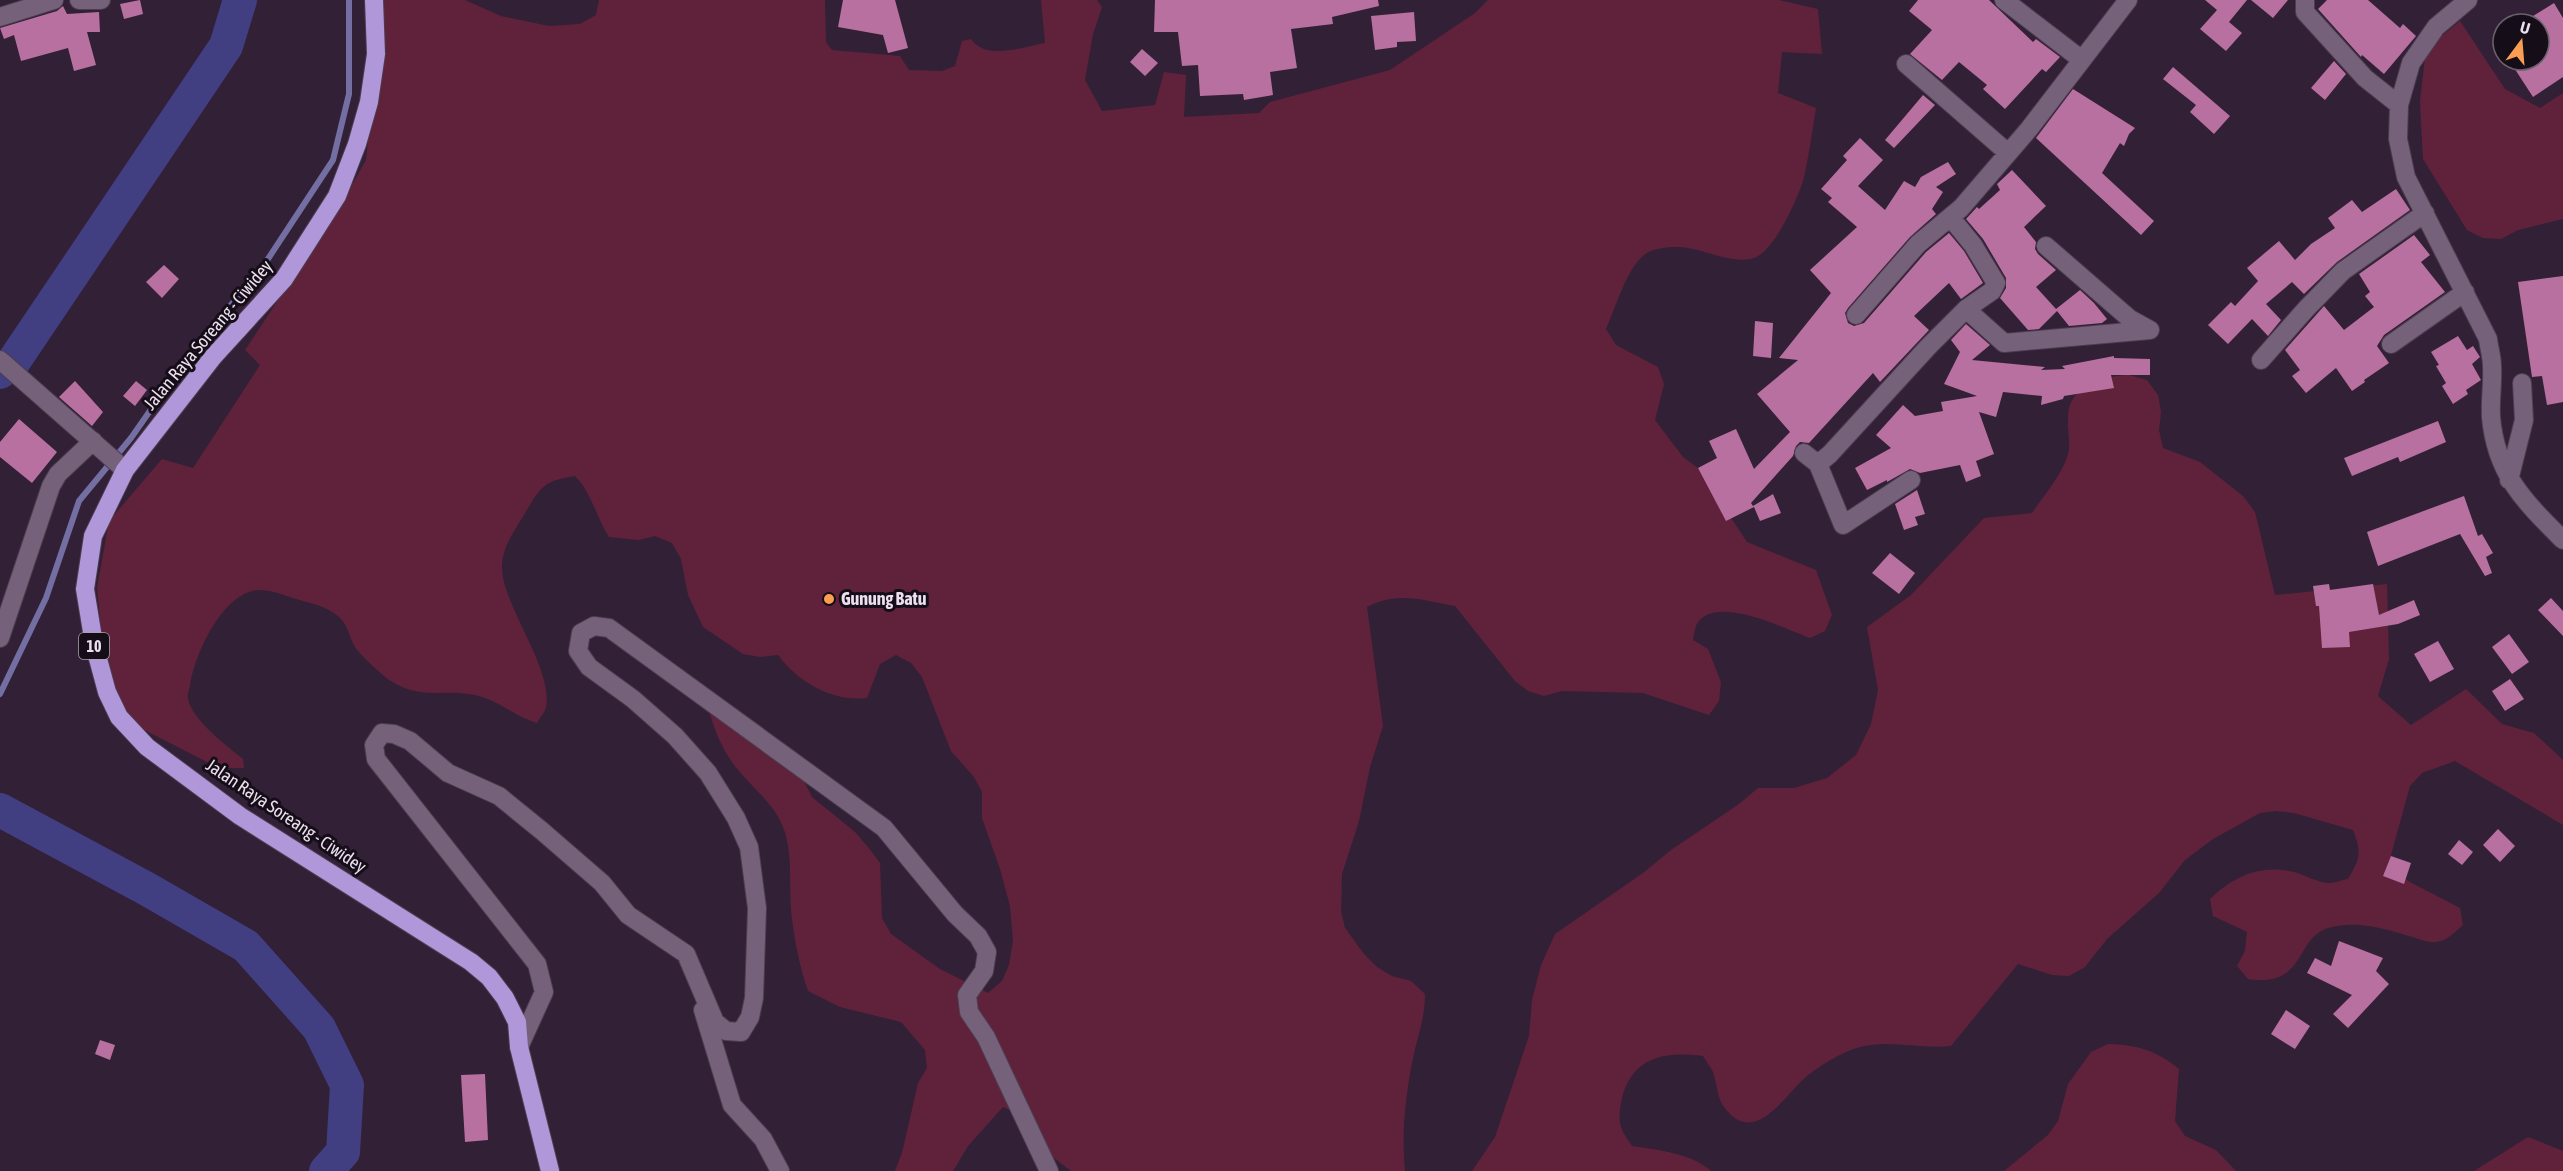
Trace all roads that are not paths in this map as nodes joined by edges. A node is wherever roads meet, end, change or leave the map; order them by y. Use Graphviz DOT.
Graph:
graph roads {
  1 [pos="54,0"];
  2 [pos="79,0"];
  3 [pos="101,0"];
  4 [pos="374,0"];
  5 [pos="2004,0"];
  6 [pos="2128,0"];
  7 [pos="2305,0"];
  8 [pos="2468,0"];
  9 [pos="0,17"];
  10 [pos="2082,60"];
  11 [pos="1906,64"];
  12 [pos="2399,105"];
  13 [pos="2008,153"];
  14 [pos="2425,213"];
  15 [pos="1951,218"];
  16 [pos="2046,246"];
  17 [pos="2465,292"];
  18 [pos="1966,309"];
  19 [pos="1856,315"];
  20 [pos="2391,344"];
  21 [pos="0,360"];
  22 [pos="2261,360"];
  23 [pos="2522,382"];
  24 [pos="93,441"];
  25 [pos="117,463"];
  26 [pos="1911,480"];
  27 [pos="2509,480"];
  28 [pos="2563,540"];
  29 [pos="0,638"];
  30 [pos="686,954"];
  31 [pos="519,1047"];
  32 [pos="550,1171"];
  33 [pos="780,1171"];
  34 [pos="1049,1171"];
  1 -- 9 [label="street"];
  2 -- 3 [label="street"];
  4 -- 25 [label="highway, Jalan Raya Soreang - Ciwidey / 10"];
  5 -- 10 [label="street"];
  6 -- 10 [label="street"];
  7 -- 12 [label="street"];
  8 -- 12 [label="street"];
  10 -- 13 [label="street"];
  11 -- 13 [label="street"];
  12 -- 14 [label="street"];
  13 -- 15 [label="street"];
  14 -- 17 [label="street"];
  14 -- 22 [label="street"];
  15 -- 18 [label="street"];
  15 -- 19 [label="street"];
  16 -- 18 [label="street"];
  17 -- 20 [label="street"];
  17 -- 27 [label="street"];
  18 -- 26 [label="street"];
  21 -- 24 [label="street"];
  23 -- 27 [label="street"];
  24 -- 25 [label="street"];
  24 -- 29 [label="street"];
  25 -- 31 [label="highway, Jalan Raya Soreang - Ciwidey / 10"];
  27 -- 28 [label="street"];
  30 -- 31 [label="street"];
  30 -- 33 [label="street"];
  30 -- 34 [label="street"];
  31 -- 32 [label="highway, Jalan Raya Soreang - Ciwidey / 10"];
}
